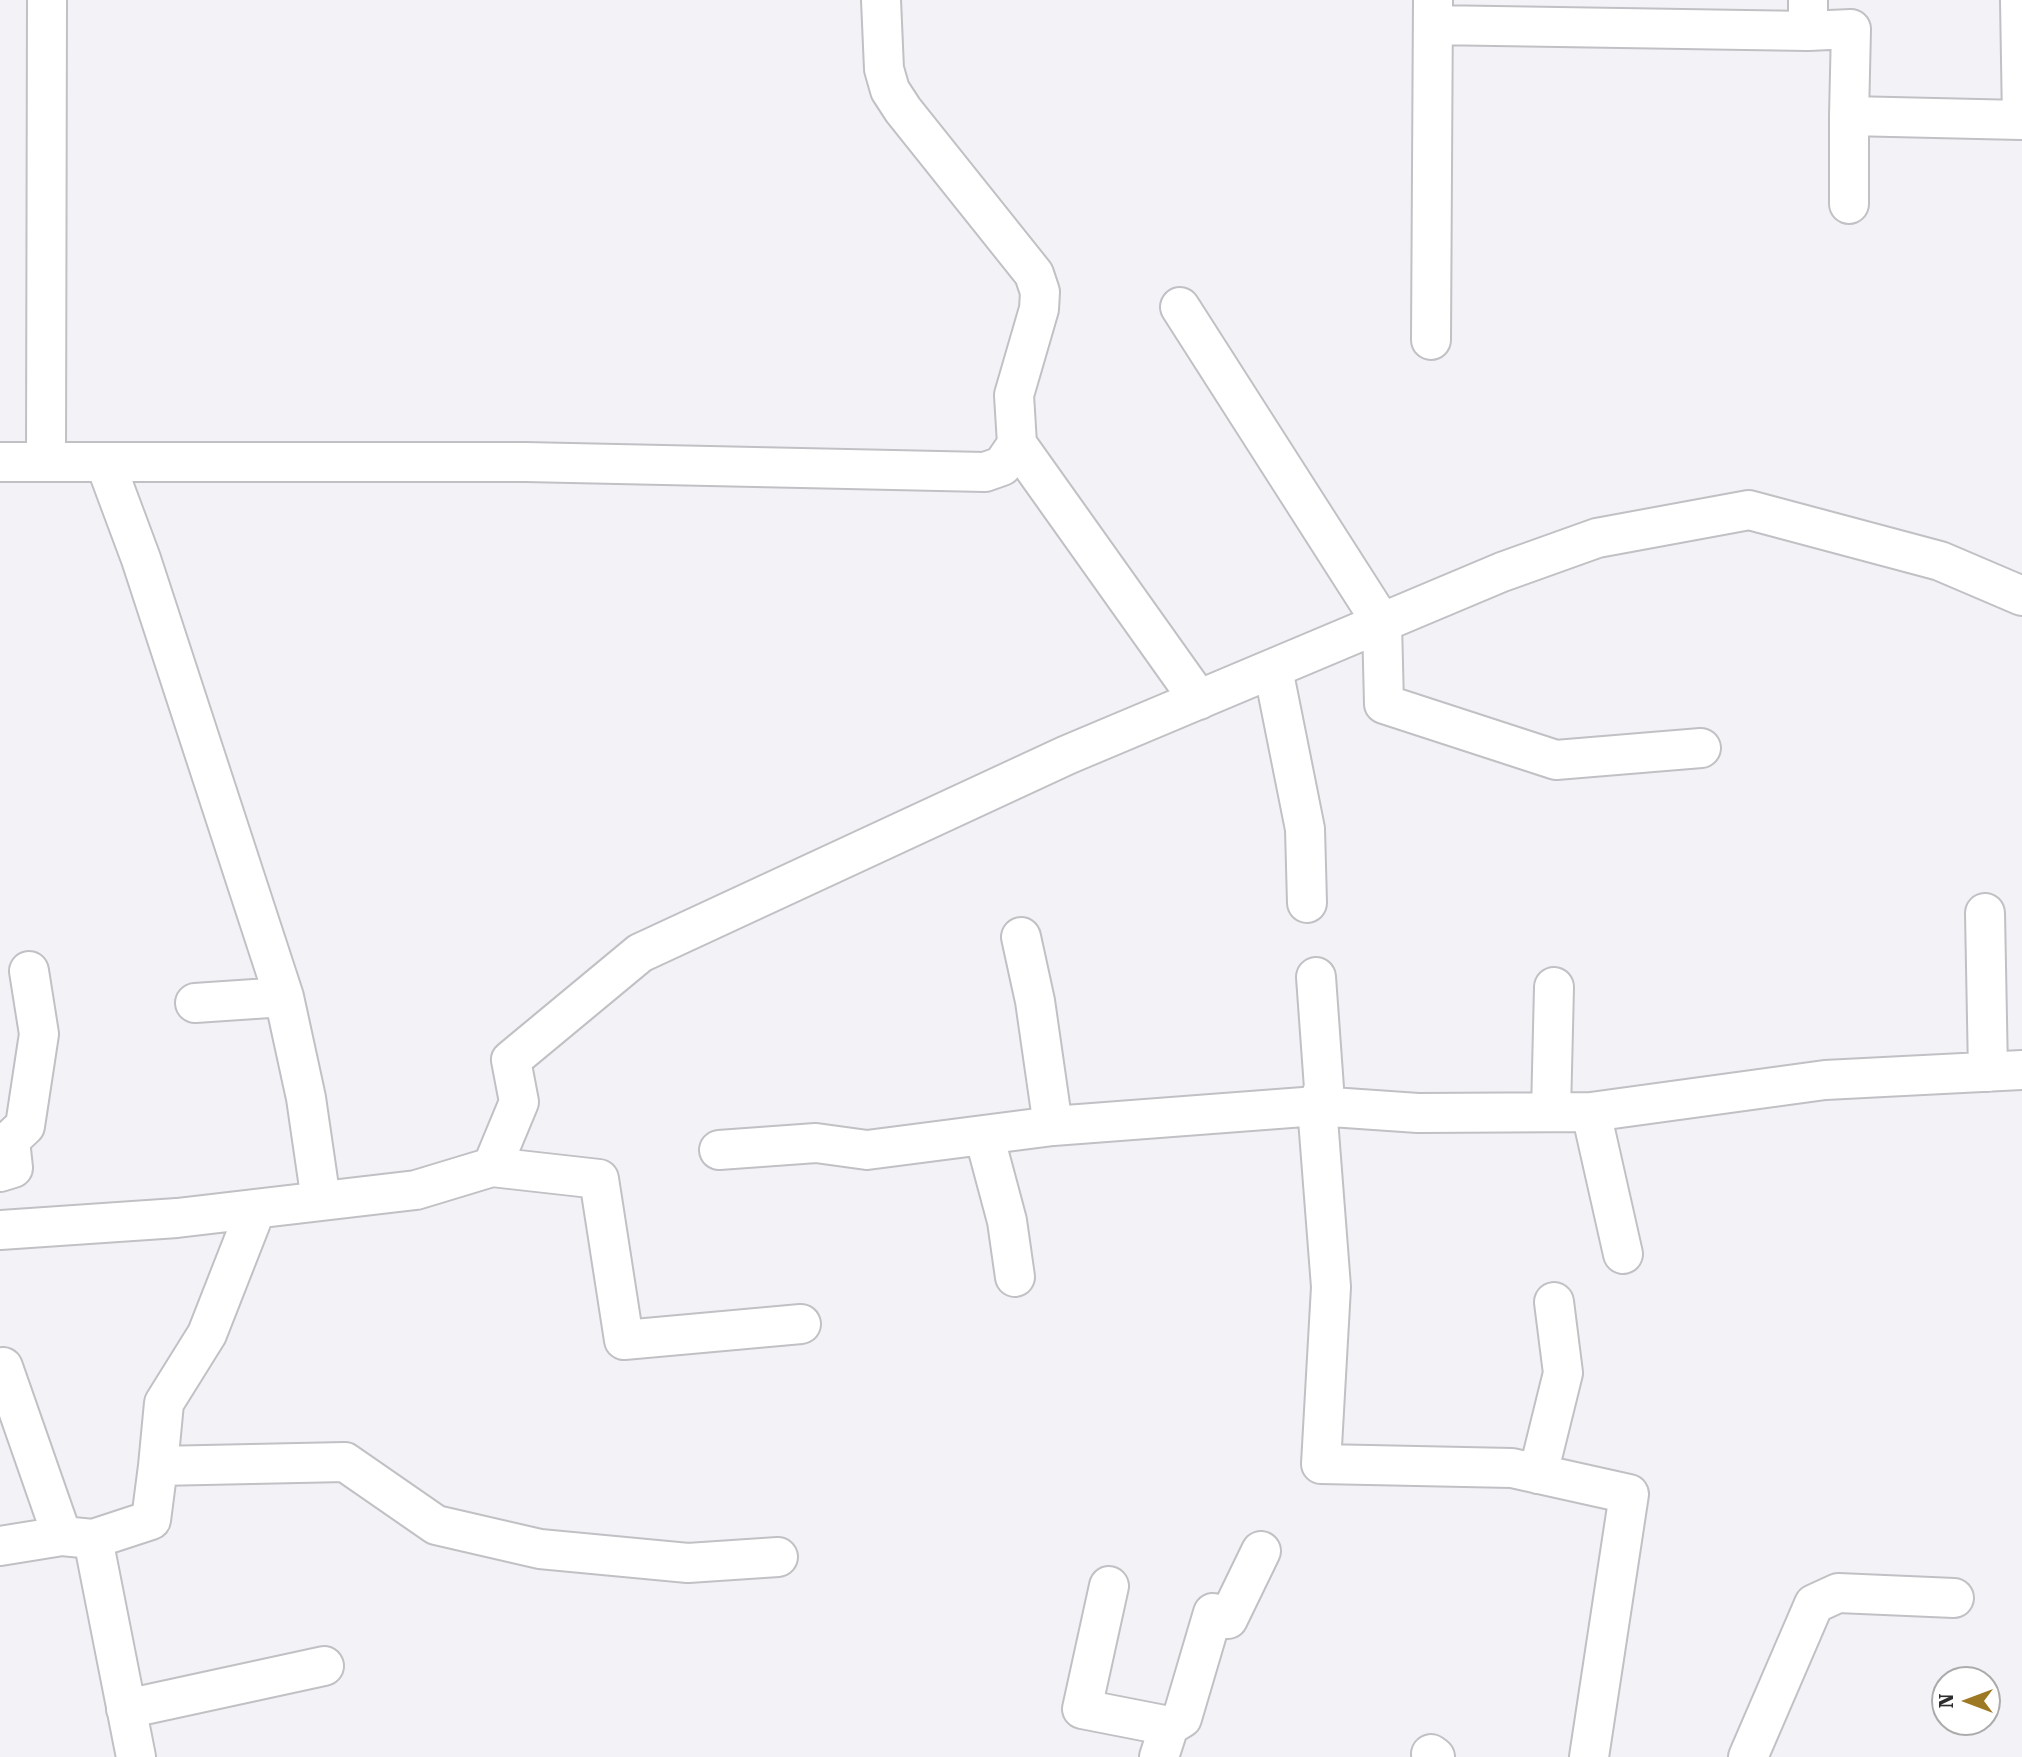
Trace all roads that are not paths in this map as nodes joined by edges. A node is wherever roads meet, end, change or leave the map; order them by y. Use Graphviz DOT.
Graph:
graph roads {
  1 [pos="47,0"];
  2 [pos="881,0"];
  3 [pos="2020,0"];
  4 [pos="1433,12"];
  5 [pos="1808,15"];
  6 [pos="1849,116"];
  7 [pos="2021,120"];
  8 [pos="1849,204"];
  9 [pos="1180,307"];
  10 [pos="1431,340"];
  11 [pos="1017,444"];
  12 [pos="47,461"];
  13 [pos="0,462"];
  14 [pos="106,464"];
  15 [pos="2022,596"];
  16 [pos="1382,623"];
  17 [pos="1273,668"];
  18 [pos="1199,700"];
  19 [pos="1701,748"];
  20 [pos="1307,903"];
  21 [pos="1985,913"];
  22 [pos="1021,937"];
  23 [pos="29,971"];
  24 [pos="1316,977"];
  25 [pos="1555,987"];
  26 [pos="284,997"];
  27 [pos="195,1003"];
  28 [pos="2005,1071"];
  29 [pos="1317,1106"];
  30 [pos="1551,1112"];
  31 [pos="1591,1112"];
  32 [pos="1054,1126"];
  33 [pos="984,1135"];
  34 [pos="719,1150"];
  35 [pos="492,1167"];
  36 [pos="0,1172"];
  37 [pos="321,1201"];
  38 [pos="256,1209"];
  39 [pos="0,1230"];
  40 [pos="1623,1254"];
  41 [pos="1015,1277"];
  42 [pos="1555,1302"];
  43 [pos="801,1324"];
  44 [pos="1,1366"];
  45 [pos="158,1466"];
  46 [pos="1538,1474"];
  47 [pos="77,1537"];
  48 [pos="0,1546"];
  49 [pos="1261,1551"];
  50 [pos="778,1557"];
  51 [pos="1109,1586"];
  52 [pos="1954,1598"];
  53 [pos="324,1666"];
  54 [pos="126,1709"];
  55 [pos="1164,1741"];
  56 [pos="136,1757"];
  57 [pos="1589,1757"];
  58 [pos="1748,1757"];
  1 -- 12 [label="street"];
  2 -- 11 [label="street"];
  3 -- 7 [label="street"];
  4 -- 5 [label="street"];
  4 -- 10 [label="street"];
  5 -- 6 [label="street"];
  6 -- 7 [label="street"];
  6 -- 8 [label="street"];
  9 -- 16 [label="street"];
  11 -- 14 [label="street"];
  11 -- 18 [label="street"];
  12 -- 13 [label="street"];
  12 -- 14 [label="street"];
  14 -- 26 [label="street"];
  15 -- 16 [label="street"];
  16 -- 17 [label="street"];
  16 -- 19 [label="street"];
  17 -- 18 [label="street"];
  17 -- 20 [label="street"];
  18 -- 35 [label="street"];
  21 -- 28 [label="street"];
  22 -- 32 [label="street"];
  23 -- 36 [label="street"];
  24 -- 29 [label="street"];
  25 -- 30 [label="street"];
  26 -- 27 [label="street"];
  26 -- 37 [label="street"];
  28 -- 31 [label="street"];
  29 -- 30 [label="street"];
  29 -- 32 [label="street"];
  29 -- 46 [label="street"];
  30 -- 31 [label="street"];
  31 -- 40 [label="street"];
  32 -- 33 [label="street"];
  33 -- 34 [label="street"];
  33 -- 41 [label="street"];
  35 -- 37 [label="street"];
  35 -- 43 [label="street"];
  37 -- 38 [label="street"];
  38 -- 39 [label="street"];
  38 -- 45 [label="street"];
  42 -- 46 [label="street"];
  44 -- 47 [label="street"];
  45 -- 47 [label="street"];
  45 -- 50 [label="street"];
  46 -- 57 [label="street"];
  47 -- 48 [label="street"];
  47 -- 54 [label="street"];
  49 -- 55 [label="street"];
  51 -- 55 [label="street"];
  52 -- 58 [label="street"];
  53 -- 54 [label="street"];
  54 -- 56 [label="street"];
}
